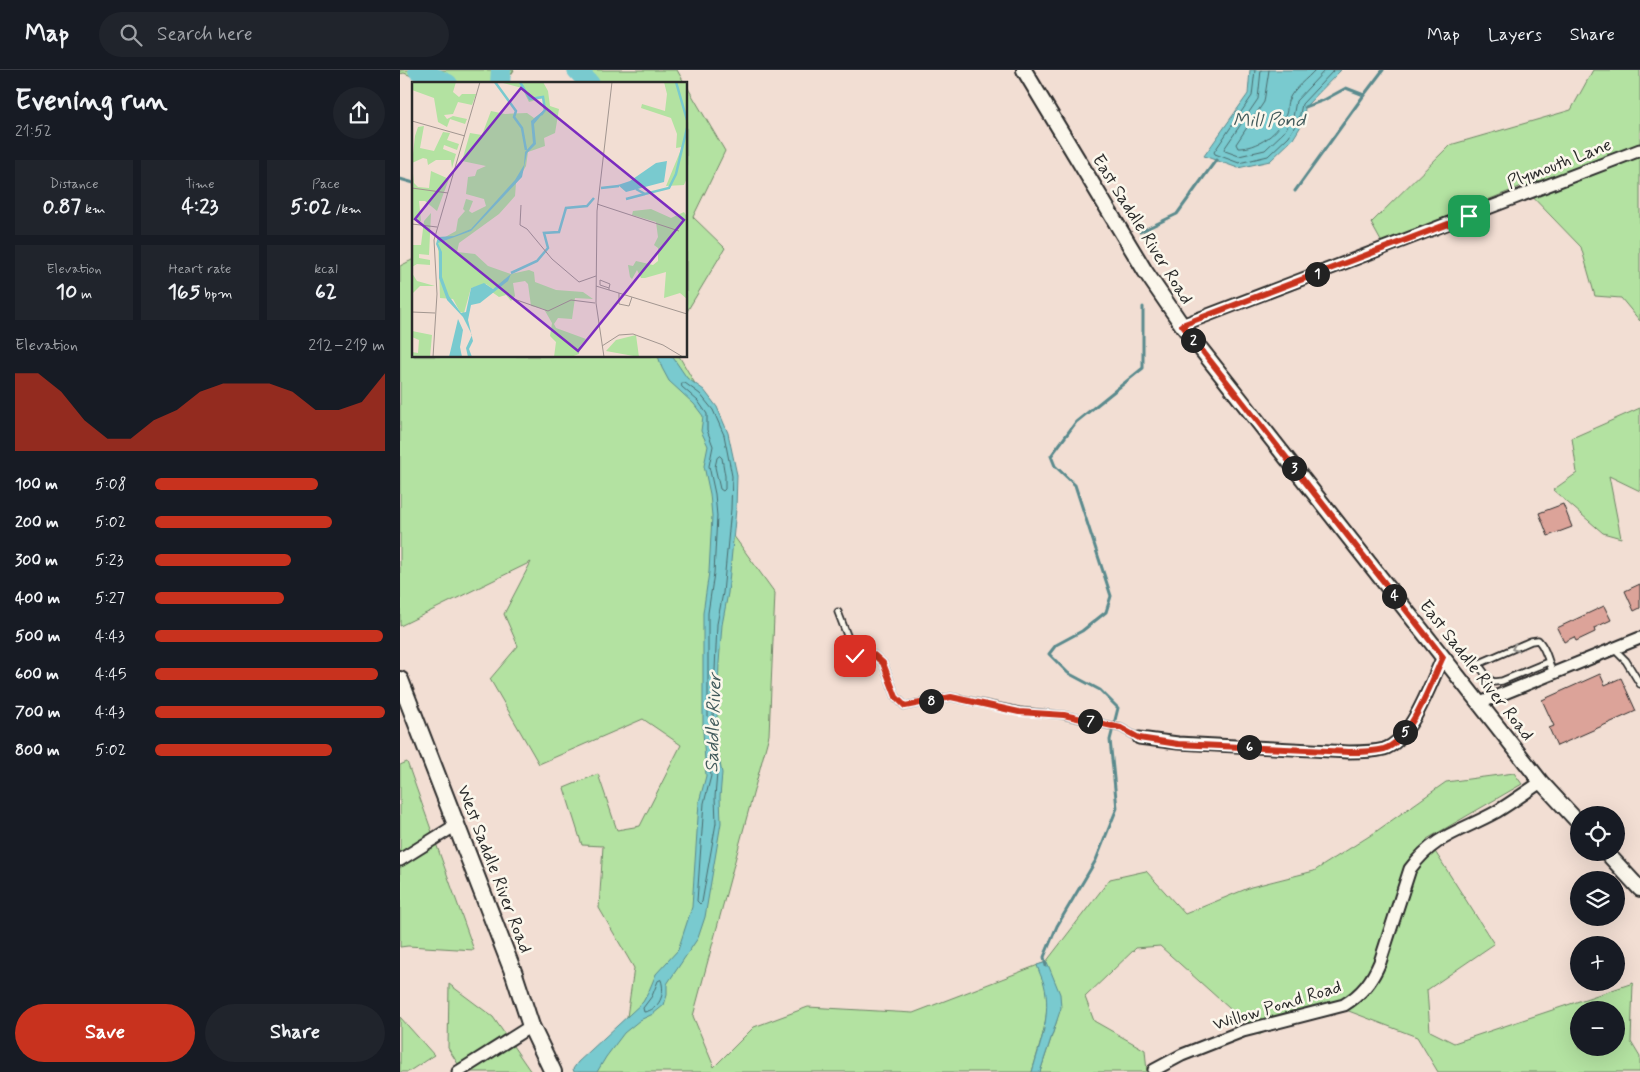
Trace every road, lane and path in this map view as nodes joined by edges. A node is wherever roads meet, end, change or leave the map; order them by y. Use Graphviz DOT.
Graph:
graph roads {
  1 [pos="1024,70"];
  2 [pos="1640,150"];
  3 [pos="1182,325"];
  4 [pos="838,612"];
  5 [pos="1640,638"];
  6 [pos="1614,649"];
  7 [pos="1443,657"];
  8 [pos="1548,662"];
  9 [pos="1520,673"];
  10 [pos="1637,673"];
  11 [pos="1553,674"];
  12 [pos="400,680"];
  13 [pos="1640,684"];
  14 [pos="1525,685"];
  15 [pos="1480,703"];
  16 [pos="1139,738"];
  17 [pos="1541,782"];
  18 [pos="1570,813"];
  19 [pos="456,825"];
  20 [pos="400,860"];
  21 [pos="1614,861"];
  22 [pos="1640,889"];
  23 [pos="531,1026"];
  24 [pos="1154,1070"];
  25 [pos="458,1072"];
  26 [pos="553,1072"];
  1 -- 3 [label="street, East Saddle River Road"];
  2 -- 3 [label="street, Plymouth Lane"];
  3 -- 7 [label="street, East Saddle River Road"];
  4 -- 16 [label="lane"];
  5 -- 6 [label="street"];
  6 -- 10 [label="lane"];
  6 -- 11 [label="street"];
  7 -- 15 [label="street, East Saddle River Road"];
  7 -- 16 [label="street"];
  8 -- 9 [label="lane"];
  8 -- 9 [label="lane, one-way"];
  8 -- 11 [label="lane"];
  9 -- 14 [label="lane"];
  10 -- 13 [label="lane"];
  11 -- 14 [label="street"];
  12 -- 19 [label="main road, West Saddle River Road"];
  14 -- 15 [label="street"];
  15 -- 17 [label="street, East Saddle River Road"];
  17 -- 18 [label="street, East Saddle River Road"];
  17 -- 24 [label="street, Willow Pond Road"];
  19 -- 20 [label="street"];
  19 -- 23 [label="main road, West Saddle River Road"];
  21 -- 22 [label="street"];
  23 -- 25 [label="street"];
  23 -- 26 [label="main road, West Saddle River Road"];
}
